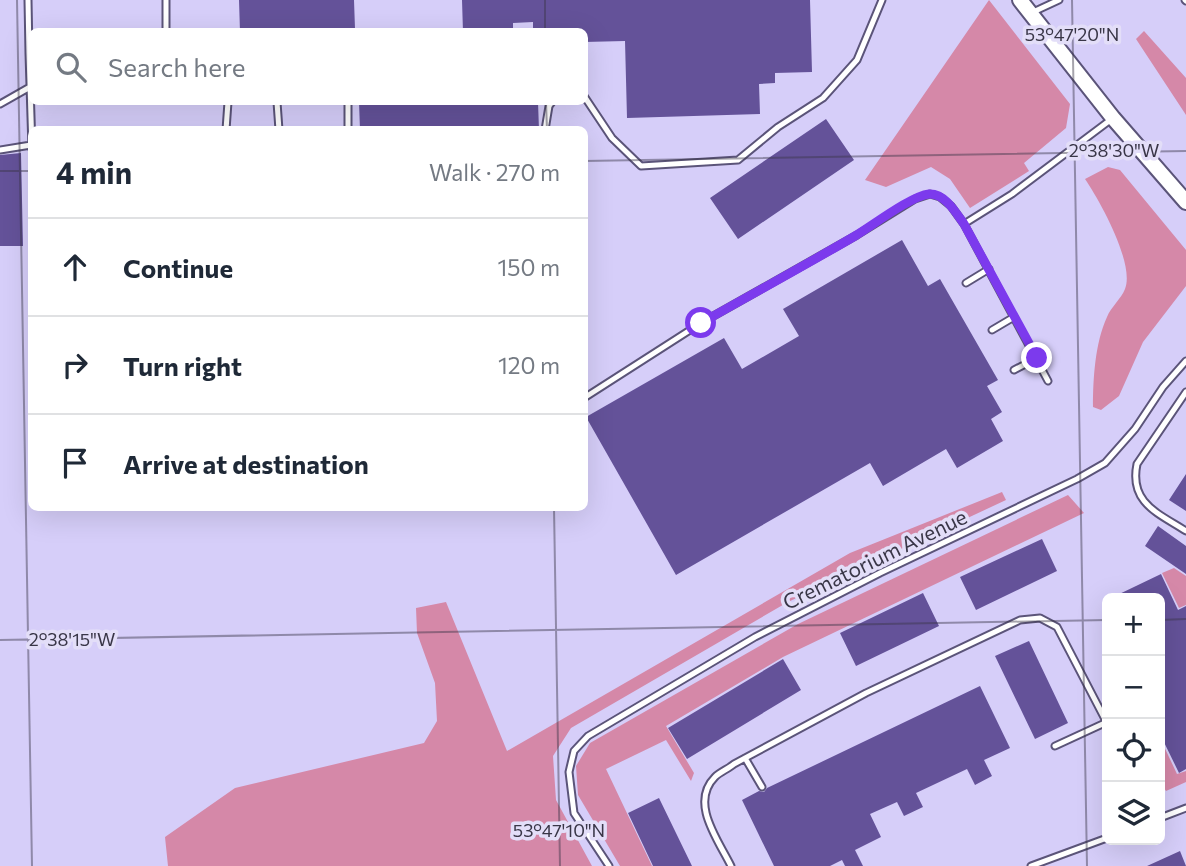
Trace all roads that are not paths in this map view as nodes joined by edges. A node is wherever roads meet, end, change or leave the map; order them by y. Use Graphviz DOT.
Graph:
graph roads {
  1 [pos="28,0"];
  2 [pos="166,0"];
  3 [pos="883,0"];
  4 [pos="1020,0"];
  5 [pos="1059,0"];
  6 [pos="1031,13"];
  7 [pos="29,28"];
  8 [pos="166,28"];
  9 [pos="28,88"];
  10 [pos="588,102"];
  11 [pos="0,104"];
  12 [pos="31,105"];
  13 [pos="228,105"];
  14 [pos="277,105"];
  15 [pos="348,105"];
  16 [pos="550,105"];
  17 [pos="1113,118"];
  18 [pos="31,126"];
  19 [pos="226,126"];
  20 [pos="279,126"];
  21 [pos="348,126"];
  22 [pos="546,126"];
  23 [pos="28,147"];
  24 [pos="0,150"];
  25 [pos="1186,202"];
  26 [pos="964,224"];
  27 [pos="989,270"];
  28 [pos="966,283"];
  29 [pos="1014,317"];
  30 [pos="992,330"];
  31 [pos="1037,358"];
  32 [pos="1186,361"];
  33 [pos="1014,370"];
  34 [pos="1048,381"];
  35 [pos="1186,392"];
  36 [pos="588,395"];
  37 [pos="1186,531"];
  38 [pos="1105,719"];
  39 [pos="1102,725"];
  40 [pos="1055,746"];
  41 [pos="746,758"];
  42 [pos="762,787"];
  43 [pos="1186,808"];
  44 [pos="1165,816"];
  45 [pos="1102,840"];
  46 [pos="609,866"];
  47 [pos="731,866"];
  48 [pos="1031,866"];
  1 -- 7 [label="lane"];
  2 -- 8 [label="lane"];
  3 -- 10 [label="lane"];
  4 -- 6 [label="main road"];
  5 -- 6 [label="lane"];
  6 -- 17 [label="main road"];
  9 -- 11 [label="lane"];
  12 -- 18 [label="lane"];
  13 -- 19 [label="lane"];
  14 -- 20 [label="lane"];
  15 -- 21 [label="lane"];
  16 -- 22 [label="lane"];
  17 -- 25 [label="main road"];
  17 -- 26 [label="lane"];
  23 -- 24 [label="lane"];
  26 -- 27 [label="lane"];
  26 -- 36 [label="lane"];
  27 -- 28 [label="lane"];
  27 -- 29 [label="lane"];
  29 -- 30 [label="lane"];
  29 -- 31 [label="lane"];
  31 -- 33 [label="lane"];
  31 -- 34 [label="lane"];
  32 -- 46 [label="lane, Crematorium Avenue"];
  35 -- 37 [label="lane"];
  38 -- 41 [label="lane"];
  39 -- 40 [label="lane"];
  41 -- 42 [label="lane"];
  41 -- 47 [label="lane"];
  43 -- 44 [label="lane"];
  45 -- 48 [label="lane"];
}
